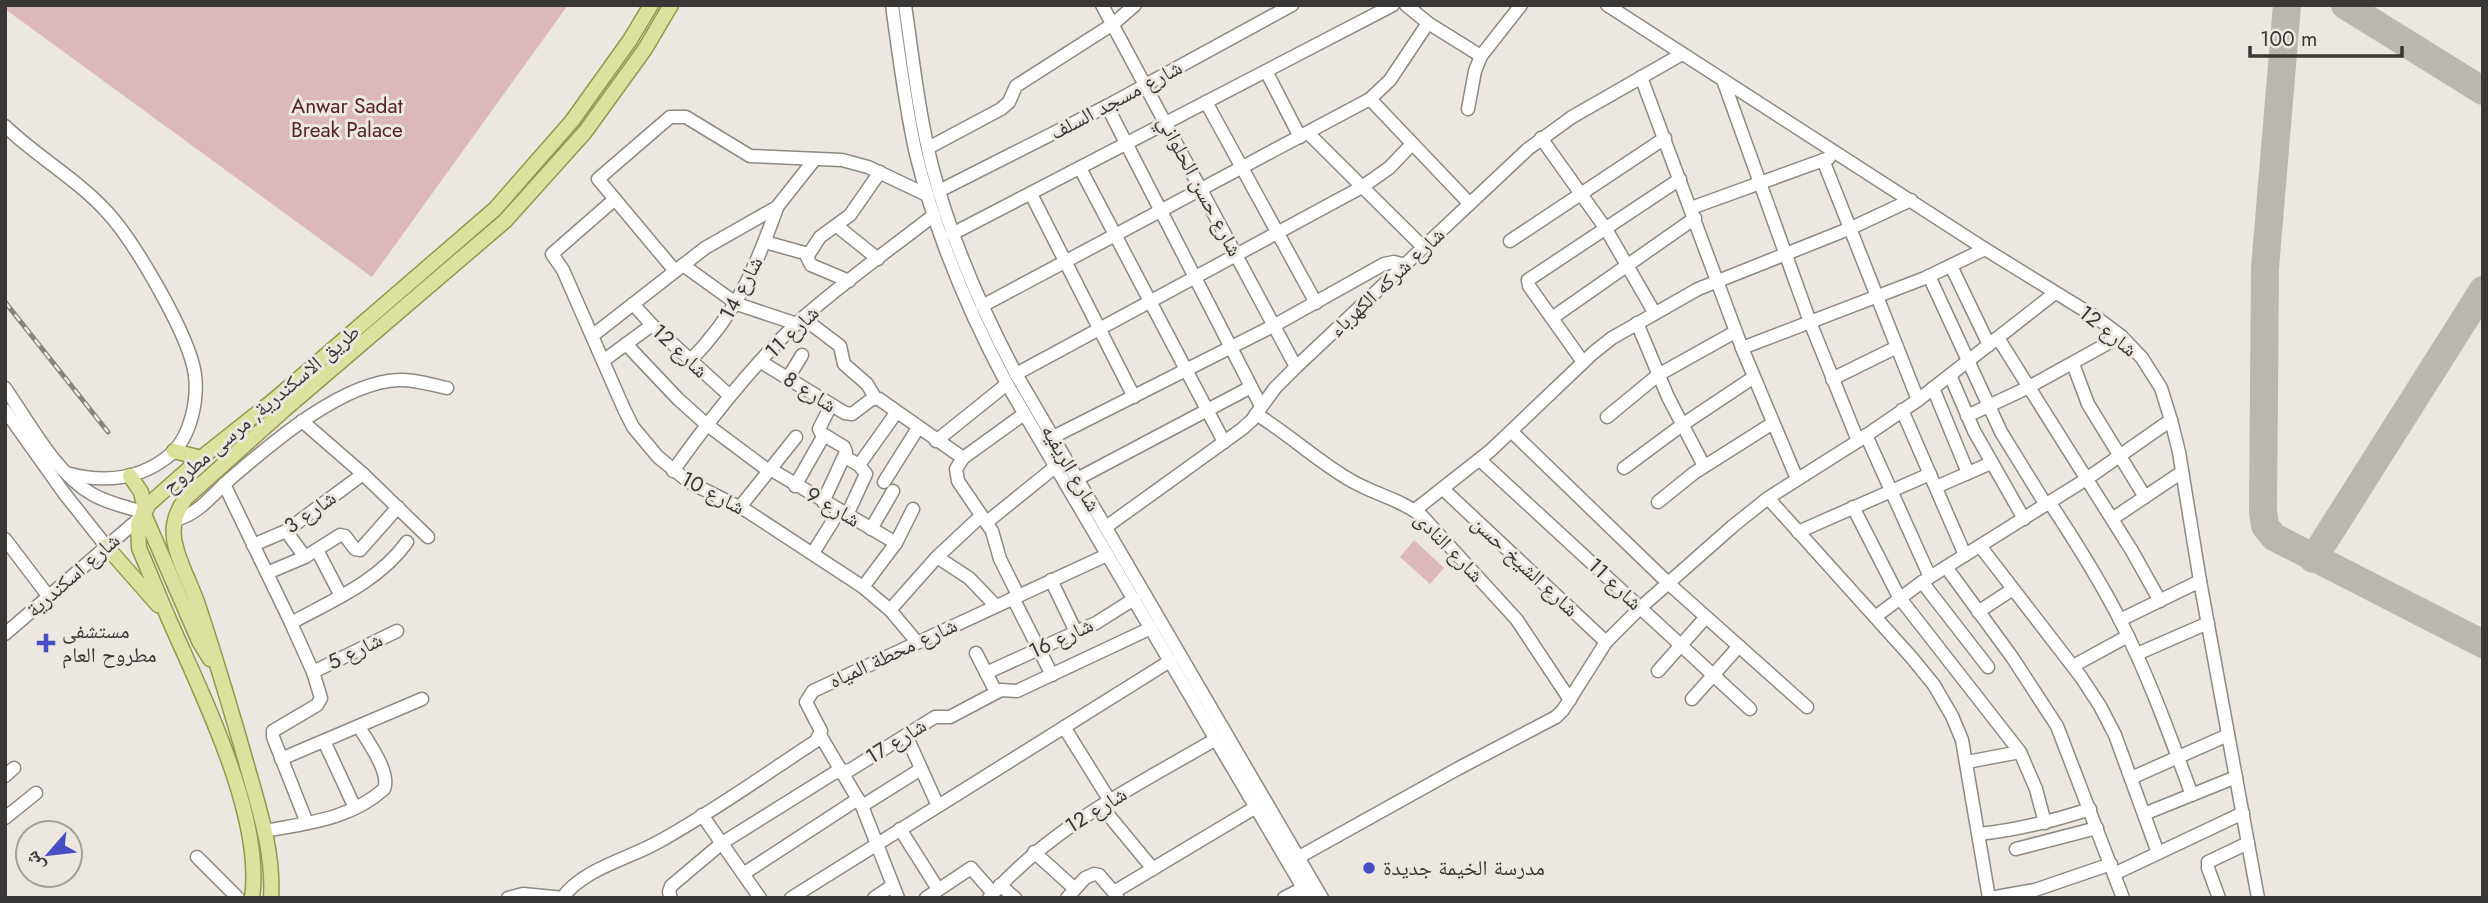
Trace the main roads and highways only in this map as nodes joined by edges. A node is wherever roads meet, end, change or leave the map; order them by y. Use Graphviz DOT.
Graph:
graph roads {
  1 [pos="651,5"];
  2 [pos="671,5"];
  3 [pos="174,451"];
  4 [pos="201,458"];
  5 [pos="130,476"];
  6 [pos="143,513"];
  7 [pos="106,546"];
  8 [pos="167,615"];
  9 [pos="220,671"];
  10 [pos="272,896"];
  11 [pos="253,898"];
  1 -- 4 [label="main road, طريق الاسكندرية, مرسى مطروح"];
  2 -- 9 [label="main road, طريق الاسكندرية, مرسى مطروح"];
  3 -- 4 [label="main road"];
  4 -- 6 [label="main road, طريق الاسكندرية, مرسى مطروح"];
  5 -- 6 [label="main road"];
  6 -- 8 [label="main road"];
  6 -- 9 [label="main road"];
  7 -- 8 [label="main road"];
  8 -- 11 [label="main road"];
  9 -- 10 [label="main road, طريق الاسكندرية, مرسى مطروح"];
}
